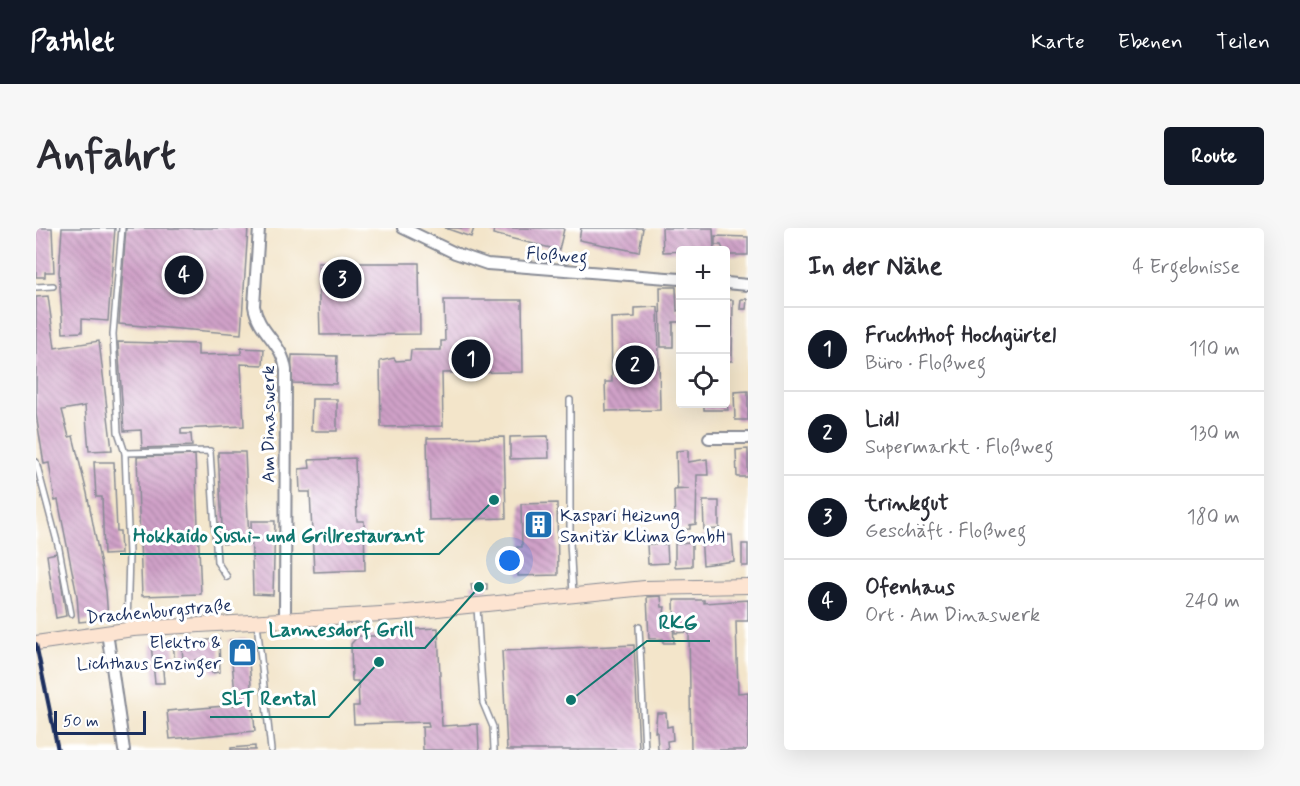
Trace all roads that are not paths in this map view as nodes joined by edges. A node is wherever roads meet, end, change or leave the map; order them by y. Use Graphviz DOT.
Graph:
graph roads {
  1 [pos="122,228"];
  2 [pos="269,228"];
  3 [pos="403,228"];
  4 [pos="259,233"];
  5 [pos="676,279"];
  6 [pos="730,283"];
  7 [pos="748,285"];
  8 [pos="53,286"];
  9 [pos="36,287"];
  10 [pos="570,400"];
  11 [pos="709,438"];
  12 [pos="748,438"];
  13 [pos="125,453"];
  14 [pos="36,462"];
  15 [pos="227,578"];
  16 [pos="748,586"];
  17 [pos="573,596"];
  18 [pos="477,606"];
  19 [pos="71,614"];
  20 [pos="285,619"];
  21 [pos="257,621"];
  22 [pos="639,627"];
  23 [pos="127,629"];
  24 [pos="107,632"];
  25 [pos="36,643"];
  26 [pos="124,750"];
  27 [pos="271,750"];
  28 [pos="494,750"];
  29 [pos="645,750"];
  1 -- 13 [label="lane"];
  2 -- 4 [label="street, Am Dinaswerk"];
  3 -- 5 [label="street, Floßweg"];
  4 -- 20 [label="street, Am Dinaswerk"];
  6 -- 7 [label="street"];
  8 -- 9 [label="lane"];
  10 -- 17 [label="lane"];
  11 -- 12 [label="street"];
  13 -- 15 [label="lane"];
  13 -- 23 [label="lane"];
  14 -- 19 [label="lane"];
  16 -- 17 [label="street, Drachenburgstraße"];
  17 -- 18 [label="street, Drachenburgstraße"];
  18 -- 20 [label="street, Drachenburgstraße"];
  18 -- 28 [label="lane"];
  20 -- 21 [label="street, Drachenburgstraße"];
  21 -- 23 [label="street, Drachenburgstraße"];
  21 -- 27 [label="lane"];
  22 -- 29 [label="lane"];
  23 -- 24 [label="street, Drachenburgstraße"];
  24 -- 25 [label="street, Drachenburgstraße"];
  24 -- 26 [label="street"];
}
